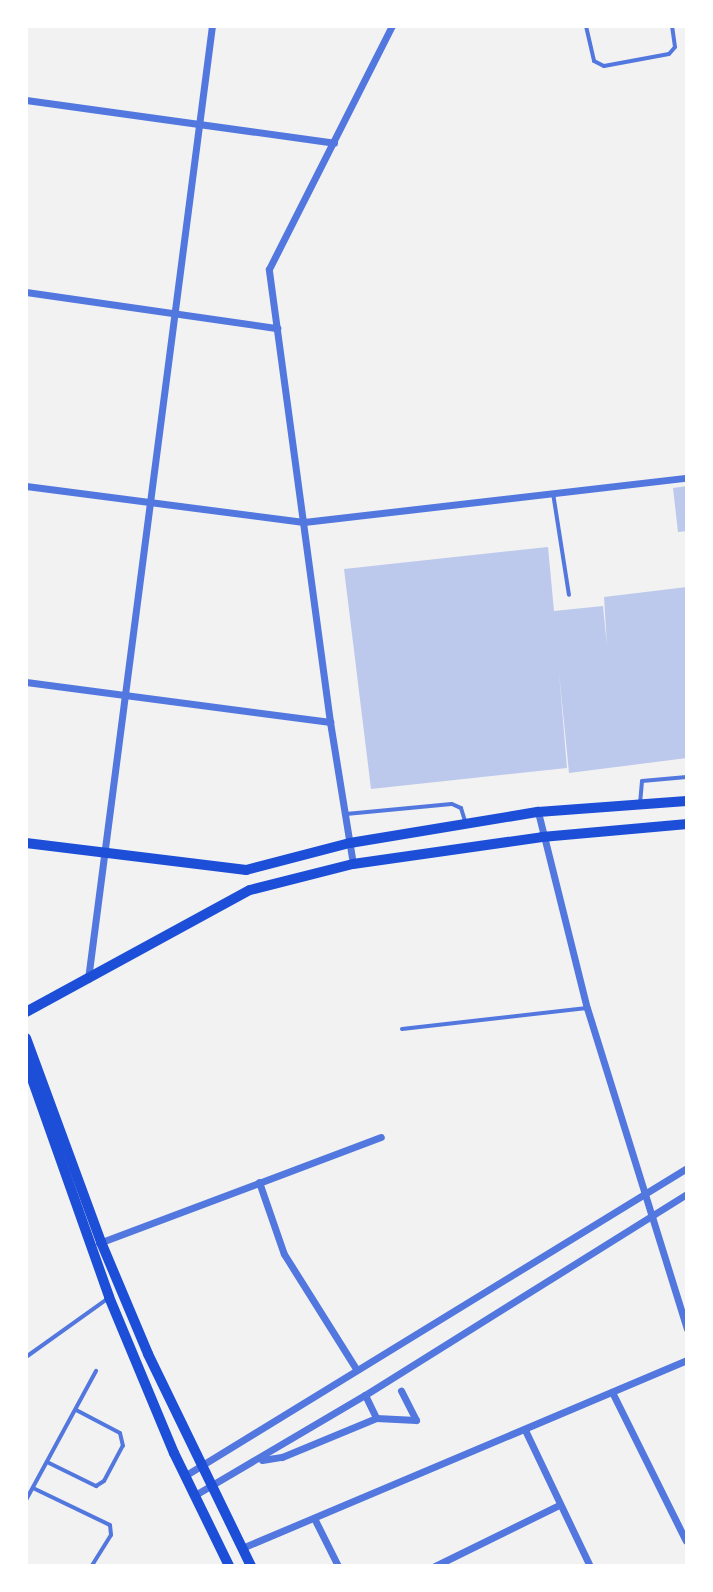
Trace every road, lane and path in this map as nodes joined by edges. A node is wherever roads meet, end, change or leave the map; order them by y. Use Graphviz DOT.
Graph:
graph roads {
  1 [pos="212,26"];
  2 [pos="392,26"];
  3 [pos="586,26"];
  4 [pos="672,26"];
  5 [pos="26,100"];
  6 [pos="198,124"];
  7 [pos="334,143"];
  8 [pos="26,292"];
  9 [pos="173,313"];
  10 [pos="277,328"];
  11 [pos="687,478"];
  12 [pos="26,486"];
  13 [pos="553,493"];
  14 [pos="148,503"];
  15 [pos="304,522"];
  16 [pos="569,595"];
  17 [pos="26,682"];
  18 [pos="123,695"];
  19 [pos="330,722"];
  20 [pos="687,777"];
  21 [pos="687,801"];
  22 [pos="640,805"];
  23 [pos="538,812"];
  24 [pos="346,814"];
  25 [pos="465,824"];
  26 [pos="687,824"];
  27 [pos="542,837"];
  28 [pos="26,843"];
  29 [pos="350,843"];
  30 [pos="102,851"];
  31 [pos="353,864"];
  32 [pos="246,870"];
  33 [pos="250,890"];
  34 [pos="88,979"];
  35 [pos="587,1008"];
  36 [pos="26,1012"];
  37 [pos="402,1029"];
  38 [pos="26,1038"];
  39 [pos="26,1062"];
  40 [pos="381,1137"];
  41 [pos="687,1168"];
  42 [pos="259,1182"];
  43 [pos="645,1194"];
  44 [pos="687,1194"];
  45 [pos="652,1215"];
  46 [pos="96,1244"];
  47 [pos="109,1297"];
  48 [pos="687,1329"];
  49 [pos="26,1357"];
  50 [pos="687,1360"];
  51 [pos="356,1369"];
  52 [pos="96,1371"];
  53 [pos="401,1391"];
  54 [pos="612,1392"];
  55 [pos="365,1395"];
  56 [pos="76,1410"];
  57 [pos="376,1418"];
  58 [pos="525,1430"];
  59 [pos="258,1460"];
  60 [pos="47,1462"];
  61 [pos="201,1464"];
  62 [pos="186,1475"];
  63 [pos="211,1487"];
  64 [pos="33,1488"];
  65 [pos="195,1495"];
  66 [pos="26,1500"];
  67 [pos="559,1505"];
  68 [pos="314,1518"];
  69 [pos="686,1541"];
  70 [pos="242,1548"];
  71 [pos="92,1566"];
  72 [pos="229,1566"];
  73 [pos="251,1566"];
  74 [pos="338,1566"];
  75 [pos="435,1566"];
  76 [pos="590,1566"];
  1 -- 6 [label="street"];
  2 -- 7 [label="street"];
  3 -- 4 [label="lane"];
  5 -- 6 [label="street"];
  6 -- 7 [label="street"];
  6 -- 9 [label="street"];
  7 -- 10 [label="street"];
  8 -- 9 [label="street"];
  9 -- 10 [label="street"];
  9 -- 14 [label="street"];
  10 -- 15 [label="street"];
  11 -- 13 [label="street"];
  12 -- 14 [label="street"];
  13 -- 15 [label="street"];
  13 -- 16 [label="lane"];
  14 -- 15 [label="street"];
  14 -- 18 [label="street"];
  15 -- 19 [label="street"];
  17 -- 18 [label="street"];
  18 -- 19 [label="street"];
  18 -- 30 [label="street"];
  19 -- 24 [label="street"];
  20 -- 22 [label="lane"];
  21 -- 22 [label="main road"];
  22 -- 23 [label="main road"];
  23 -- 25 [label="main road"];
  23 -- 27 [label="street"];
  24 -- 25 [label="lane"];
  24 -- 29 [label="street"];
  25 -- 29 [label="main road"];
  26 -- 27 [label="main road"];
  27 -- 31 [label="main road"];
  27 -- 35 [label="street"];
  28 -- 30 [label="main road"];
  29 -- 31 [label="street"];
  29 -- 32 [label="main road"];
  30 -- 32 [label="main road"];
  30 -- 34 [label="street"];
  31 -- 33 [label="main road"];
  32 -- 33 [label="main road"];
  33 -- 34 [label="main road"];
  34 -- 36 [label="main road"];
  35 -- 37 [label="lane"];
  35 -- 43 [label="street"];
  38 -- 46 [label="main road"];
  39 -- 46 [label="main road"];
  40 -- 42 [label="street"];
  41 -- 43 [label="street"];
  42 -- 46 [label="street"];
  42 -- 51 [label="street"];
  43 -- 45 [label="street"];
  43 -- 51 [label="street"];
  44 -- 45 [label="street"];
  45 -- 48 [label="street"];
  45 -- 55 [label="street"];
  46 -- 47 [label="main road"];
  46 -- 61 [label="main road"];
  47 -- 49 [label="lane"];
  47 -- 62 [label="main road"];
  50 -- 54 [label="street"];
  51 -- 61 [label="street"];
  52 -- 56 [label="lane"];
  53 -- 57 [label="street"];
  54 -- 58 [label="street"];
  54 -- 69 [label="street"];
  55 -- 57 [label="street"];
  55 -- 59 [label="street"];
  56 -- 60 [label="lane"];
  56 -- 60 [label="lane"];
  57 -- 59 [label="street"];
  58 -- 67 [label="street"];
  58 -- 68 [label="street"];
  59 -- 63 [label="street"];
  60 -- 64 [label="lane"];
  61 -- 62 [label="street"];
  61 -- 63 [label="main road"];
  62 -- 65 [label="main road"];
  63 -- 65 [label="street"];
  63 -- 70 [label="main road"];
  64 -- 66 [label="lane"];
  64 -- 71 [label="lane"];
  65 -- 72 [label="main road"];
  67 -- 75 [label="street"];
  67 -- 76 [label="street"];
  68 -- 70 [label="street"];
  68 -- 74 [label="street"];
  70 -- 73 [label="main road"];
}
